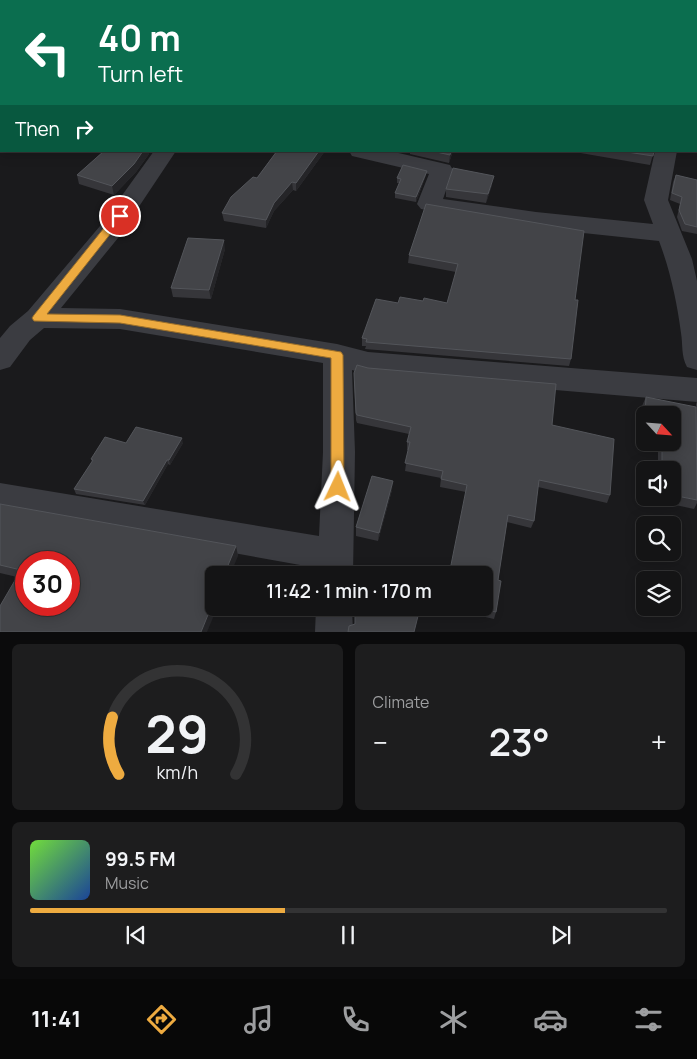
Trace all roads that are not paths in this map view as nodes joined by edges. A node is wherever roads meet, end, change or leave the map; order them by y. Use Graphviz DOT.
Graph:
graph roads {
  1 [pos="164,152"];
  2 [pos="364,152"];
  3 [pos="666,152"];
  4 [pos="669,234"];
  5 [pos="38,318"];
  6 [pos="337,355"];
  7 [pos="0,359"];
  8 [pos="697,359"];
  9 [pos="697,390"];
  10 [pos="0,497"];
  11 [pos="335,565"];
  12 [pos="334,616"];
  13 [pos="334,632"];
  1 -- 5 [label="street"];
  2 -- 4 [label="street"];
  3 -- 4 [label="street"];
  4 -- 8 [label="street"];
  5 -- 6 [label="street"];
  5 -- 7 [label="street"];
  6 -- 9 [label="street"];
  6 -- 11 [label="street"];
  10 -- 11 [label="street"];
  12 -- 13 [label="street"];
}
